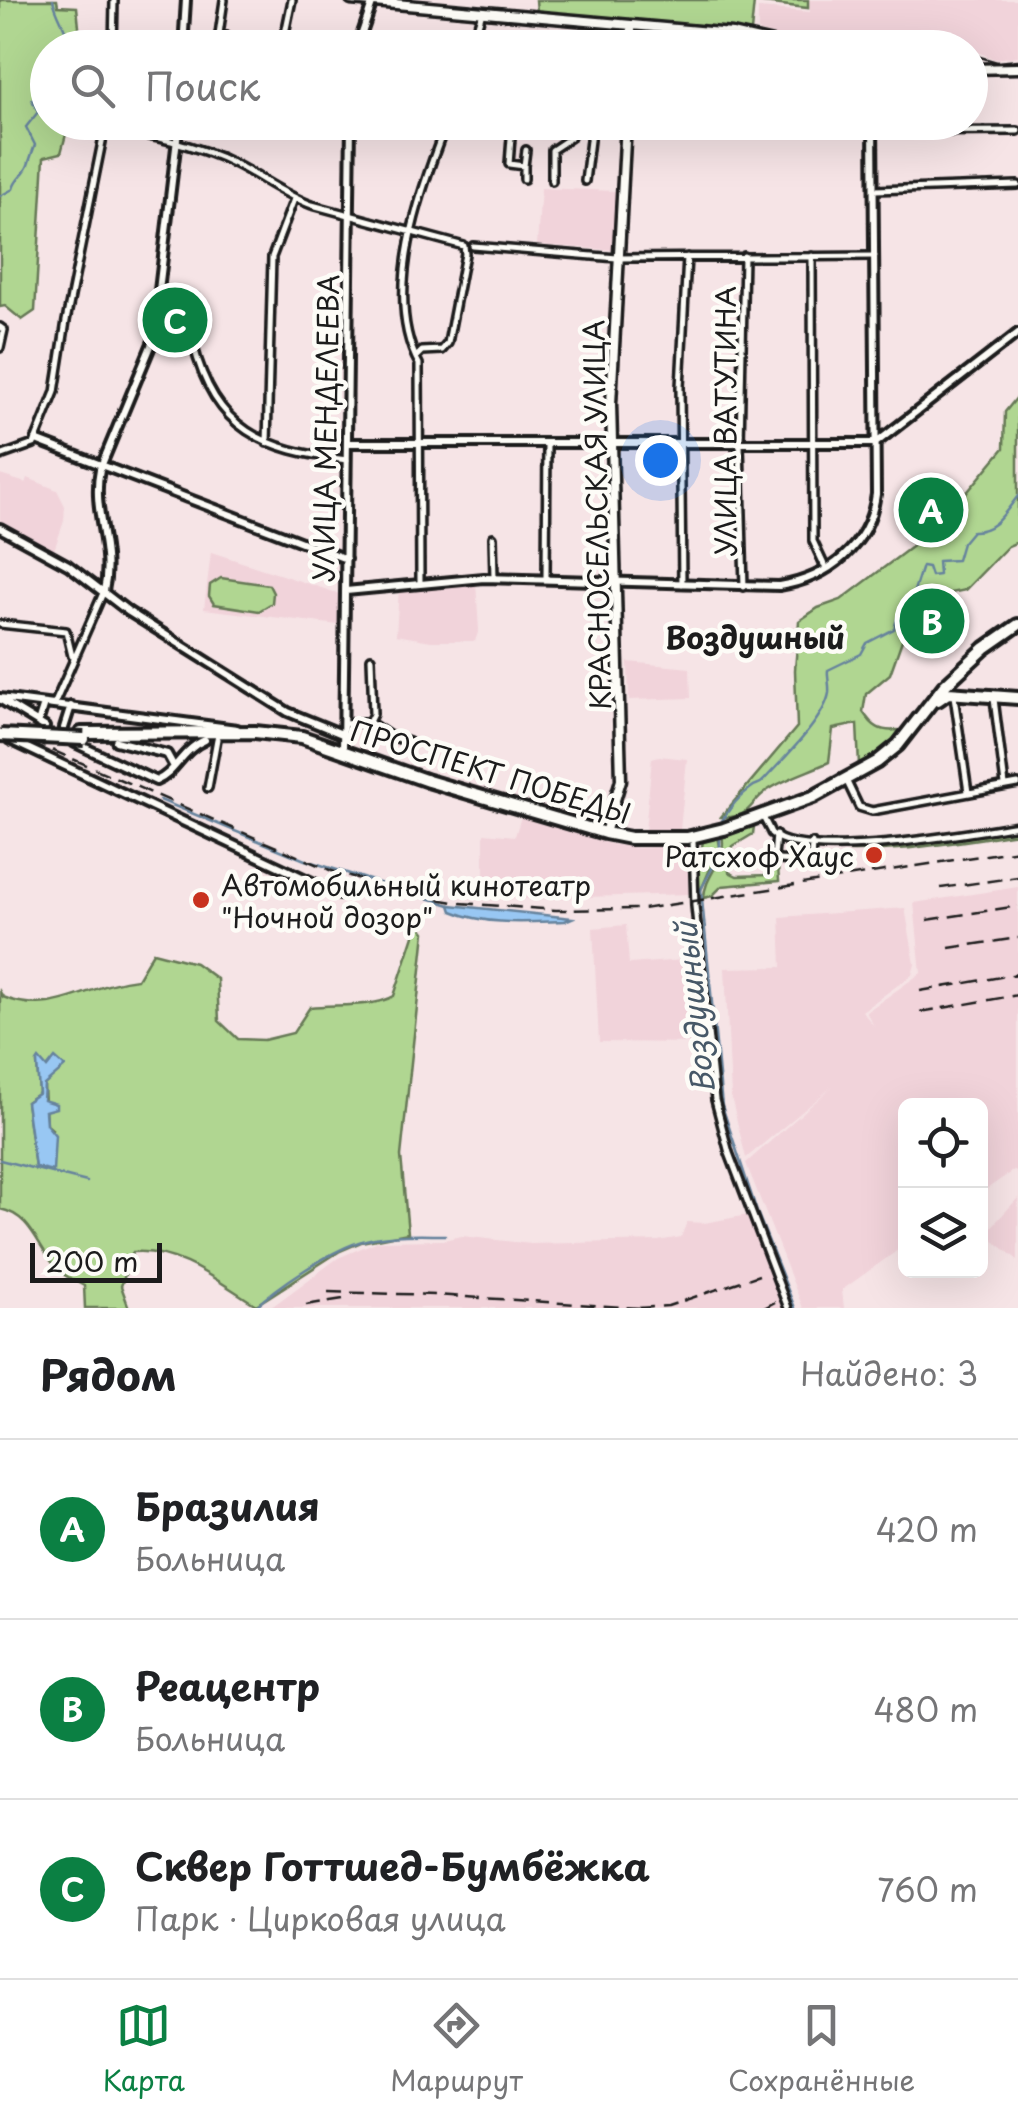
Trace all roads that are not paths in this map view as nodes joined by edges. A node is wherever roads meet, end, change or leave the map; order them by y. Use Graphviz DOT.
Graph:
graph roads {
  1 [pos="114,0"];
  2 [pos="186,0"];
  3 [pos="224,0"];
  4 [pos="292,0"];
  5 [pos="351,0"];
  6 [pos="377,2"];
  7 [pos="482,12"];
  8 [pos="631,25"];
  9 [pos="114,30"];
  10 [pos="184,30"];
  11 [pos="220,30"];
  12 [pos="286,30"];
  13 [pos="365,30"];
  14 [pos="476,30"];
  15 [pos="631,30"];
  16 [pos="687,30"];
  17 [pos="1018,68"];
  18 [pos="988,69"];
  19 [pos="988,130"];
  20 [pos="1018,131"];
  21 [pos="102,140"];
  22 [pos="169,140"];
  23 [pos="351,140"];
  24 [pos="441,140"];
  25 [pos="513,140"];
  26 [pos="567,140"];
  27 [pos="590,140"];
  28 [pos="625,140"];
  29 [pos="873,140"];
  30 [pos="177,142"];
  31 [pos="526,150"];
  32 [pos="524,166"];
  33 [pos="524,178"];
  34 [pos="552,181"];
  35 [pos="584,181"];
  36 [pos="1018,185"];
  37 [pos="875,190"];
  38 [pos="294,199"];
  39 [pos="350,218"];
  40 [pos="411,232"];
  41 [pos="473,246"];
  42 [pos="687,256"];
  43 [pos="744,256"];
  44 [pos="812,256"];
  45 [pos="875,256"];
  46 [pos="617,258"];
  47 [pos="157,294"];
  48 [pos="0,327"];
  49 [pos="1018,332"];
  50 [pos="152,340"];
  51 [pos="193,343"];
  52 [pos="0,348"];
  53 [pos="416,358"];
  54 [pos="36,440"];
  55 [pos="547,442"];
  56 [pos="612,442"];
  57 [pos="680,442"];
  58 [pos="267,443"];
  59 [pos="348,443"];
  60 [pos="740,443"];
  61 [pos="810,443"];
  62 [pos="876,443"];
  63 [pos="420,444"];
  64 [pos="0,456"];
  65 [pos="347,460"];
  66 [pos="102,463"];
  67 [pos="0,528"];
  68 [pos="493,537"];
  69 [pos="346,559"];
  70 [pos="826,570"];
  71 [pos="494,578"];
  72 [pos="546,578"];
  73 [pos="420,582"];
  74 [pos="615,582"];
  75 [pos="682,584"];
  76 [pos="744,586"];
  77 [pos="104,591"];
  78 [pos="346,591"];
  79 [pos="0,624"];
  80 [pos="1018,625"];
  81 [pos="73,658"];
  82 [pos="371,658"];
  83 [pos="950,680"];
  84 [pos="954,693"];
  85 [pos="994,696"];
  86 [pos="1018,698"];
  87 [pos="0,699"];
  88 [pos="44,704"];
  89 [pos="54,705"];
  90 [pos="70,706"];
  91 [pos="189,721"];
  92 [pos="369,722"];
  93 [pos="344,724"];
  94 [pos="64,728"];
  95 [pos="256,732"];
  96 [pos="3,734"];
  97 [pos="342,734"];
  98 [pos="183,735"];
  99 [pos="80,738"];
  100 [pos="116,740"];
  101 [pos="211,740"];
  102 [pos="409,742"];
  103 [pos="338,752"];
  104 [pos="173,766"];
  105 [pos="848,784"];
  106 [pos="1018,784"];
  107 [pos="1005,785"];
  108 [pos="208,788"];
  109 [pos="968,792"];
  110 [pos="763,817"];
  111 [pos="1018,825"];
  112 [pos="776,835"];
  113 [pos="604,836"];
  114 [pos="694,839"];
  115 [pos="812,844"];
  116 [pos="340,895"];
  117 [pos="788,1308"];
  1 -- 9 [label="street"];
  2 -- 10 [label="street"];
  3 -- 11 [label="street"];
  4 -- 12 [label="street"];
  5 -- 6 [label="main road"];
  6 -- 7 [label="main road"];
  6 -- 13 [label="street"];
  7 -- 8 [label="main road"];
  7 -- 14 [label="street"];
  8 -- 15 [label="main road"];
  8 -- 16 [label="main road"];
  17 -- 18 [label="main road"];
  19 -- 20 [label="street"];
  21 -- 54 [label="street"];
  22 -- 30 [label="street"];
  23 -- 39 [label="street, УЛИЦА МЕНДЕЛЕЕВА"];
  24 -- 40 [label="street"];
  25 -- 32 [label="street"];
  26 -- 34 [label="street"];
  27 -- 35 [label="street"];
  28 -- 46 [label="main road, КРАСНОСЕЛЬСКАЯ УЛИЦА"];
  29 -- 37 [label="street"];
  30 -- 38 [label="street"];
  30 -- 47 [label="street"];
  31 -- 32 [label="street"];
  32 -- 33 [label="street"];
  36 -- 37 [label="street"];
  37 -- 45 [label="street"];
  38 -- 39 [label="street"];
  38 -- 58 [label="street"];
  39 -- 40 [label="street"];
  39 -- 59 [label="street, УЛИЦА МЕНДЕЛЕЕВА"];
  40 -- 53 [label="street"];
  40 -- 53 [label="street"];
  41 -- 46 [label="street"];
  42 -- 43 [label="street"];
  42 -- 46 [label="street"];
  42 -- 57 [label="street"];
  43 -- 44 [label="street"];
  43 -- 60 [label="street, УЛИЦА ВАТУТИНА"];
  44 -- 45 [label="street"];
  44 -- 61 [label="street"];
  45 -- 62 [label="street"];
  46 -- 56 [label="main road, КРАСНОСЕЛЬСКАЯ УЛИЦА"];
  47 -- 50 [label="street"];
  47 -- 51 [label="street"];
  48 -- 52 [label="street"];
  49 -- 62 [label="street"];
  50 -- 51 [label="street"];
  50 -- 66 [label="street"];
  51 -- 58 [label="street"];
  53 -- 63 [label="street"];
  54 -- 64 [label="street"];
  54 -- 66 [label="street"];
  55 -- 56 [label="street"];
  55 -- 63 [label="street"];
  55 -- 72 [label="street"];
  56 -- 57 [label="street"];
  56 -- 74 [label="main road, КРАСНОСЕЛЬСКАЯ УЛИЦА"];
  57 -- 60 [label="street"];
  57 -- 75 [label="street"];
  58 -- 65 [label="street"];
  59 -- 63 [label="street"];
  59 -- 65 [label="street, УЛИЦА МЕНДЕЛЕЕВА"];
  60 -- 61 [label="street"];
  60 -- 76 [label="street, УЛИЦА ВАТУТИНА"];
  61 -- 62 [label="street"];
  61 -- 70 [label="street"];
  62 -- 70 [label="street"];
  63 -- 73 [label="street"];
  65 -- 69 [label="street, УЛИЦА МЕНДЕЛЕЕВА"];
  66 -- 69 [label="street"];
  66 -- 77 [label="street"];
  67 -- 77 [label="street"];
  68 -- 71 [label="street"];
  69 -- 78 [label="street, УЛИЦА МЕНДЕЛЕЕВА"];
  70 -- 76 [label="street"];
  71 -- 72 [label="street"];
  71 -- 73 [label="street"];
  72 -- 74 [label="street"];
  73 -- 78 [label="street"];
  74 -- 75 [label="street"];
  74 -- 113 [label="main road, КРАСНОСЕЛЬСКАЯ УЛИЦА"];
  75 -- 76 [label="street"];
  77 -- 81 [label="street"];
  77 -- 97 [label="street"];
  78 -- 93 [label="street, УЛИЦА МЕНДЕЛЕЕВА"];
  79 -- 81 [label="street"];
  80 -- 83 [label="main road, ПРОСПЕКТ ПОБЕДЫ"];
  81 -- 89 [label="street"];
  82 -- 92 [label="street"];
  83 -- 84 [label="main road"];
  83 -- 110 [label="main road, ПРОСПЕКТ ПОБЕДЫ"];
  84 -- 85 [label="main road"];
  84 -- 105 [label="main road, ПРОСПЕКТ ПОБЕДЫ"];
  84 -- 109 [label="street"];
  85 -- 86 [label="main road"];
  85 -- 107 [label="street"];
  87 -- 88 [label="street"];
  87 -- 88 [label="street"];
  88 -- 89 [label="street"];
  89 -- 90 [label="street"];
  90 -- 91 [label="street"];
  90 -- 94 [label="street"];
  91 -- 95 [label="street"];
  91 -- 98 [label="street"];
  92 -- 93 [label="street"];
  92 -- 102 [label="street"];
  93 -- 97 [label="street, УЛИЦА МЕНДЕЛЕЕВА"];
  95 -- 98 [label="main road, ПРОСПЕКТ ПОБЕДЫ"];
  95 -- 103 [label="main road, ПРОСПЕКТ ПОБЕДЫ"];
  96 -- 99 [label="main road, ПРОСПЕКТ ПОБЕДЫ, bridge"];
  96 -- 116 [label="street, ПРОСПЕКТ ПОБЕДЫ"];
  97 -- 103 [label="street, УЛИЦА МЕНДЕЛЕЕВА"];
  98 -- 99 [label="main road, ПРОСПЕКТ ПОБЕДЫ"];
  99 -- 100 [label="main road, ПРОСПЕКТ ПОБЕДЫ"];
  99 -- 104 [label="street"];
  100 -- 101 [label="main road, ПРОСПЕКТ ПОБЕДЫ"];
  100 -- 104 [label="street"];
  101 -- 103 [label="main road, ПРОСПЕКТ ПОБЕДЫ"];
  101 -- 104 [label="street"];
  101 -- 108 [label="street"];
  103 -- 113 [label="main road, ПРОСПЕКТ ПОБЕДЫ"];
  105 -- 109 [label="street"];
  105 -- 110 [label="main road, ПРОСПЕКТ ПОБЕДЫ"];
  106 -- 107 [label="street"];
  107 -- 109 [label="street"];
  110 -- 112 [label="street"];
  110 -- 114 [label="main road, ПРОСПЕКТ ПОБЕДЫ"];
  111 -- 115 [label="street"];
  112 -- 115 [label="street"];
  112 -- 115 [label="street"];
  113 -- 114 [label="main road, ПРОСПЕКТ ПОБЕДЫ"];
  114 -- 117 [label="street"];
}
